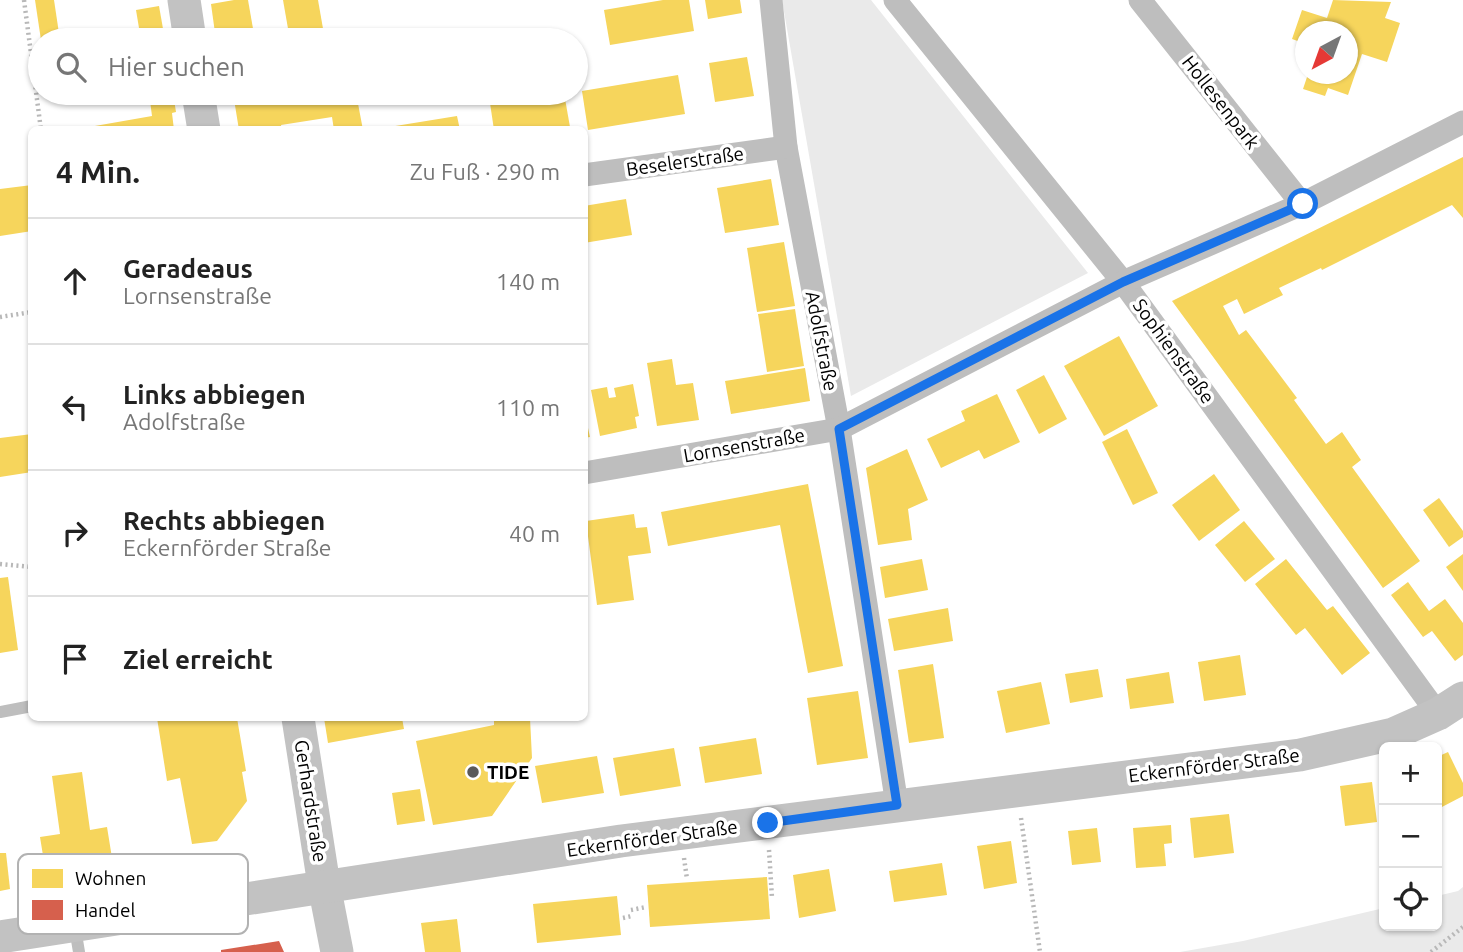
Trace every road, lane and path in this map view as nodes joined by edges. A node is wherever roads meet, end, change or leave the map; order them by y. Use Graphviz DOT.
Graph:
graph roads {
  1 [pos="23,0"];
  2 [pos="184,0"];
  3 [pos="771,0"];
  4 [pos="895,0"];
  5 [pos="1140,0"];
  6 [pos="188,28"];
  7 [pos="28,36"];
  8 [pos="38,105"];
  9 [pos="200,105"];
  10 [pos="1463,122"];
  11 [pos="40,126"];
  12 [pos="203,126"];
  13 [pos="786,147"];
  14 [pos="588,174"];
  15 [pos="1303,204"];
  16 [pos="1123,282"];
  17 [pos="28,313"];
  18 [pos="0,317"];
  19 [pos="839,429"];
  20 [pos="588,472"];
  21 [pos="0,564"];
  22 [pos="28,567"];
  23 [pos="1450,706"];
  24 [pos="28,707"];
  25 [pos="0,712"];
  26 [pos="298,721"];
  27 [pos="1017,790"];
  28 [pos="897,805"];
  29 [pos="768,823"];
  30 [pos="324,885"];
  31 [pos="772,898"];
  32 [pos="248,902"];
  33 [pos="646,907"];
  34 [pos="631,909"];
  35 [pos="632,916"];
  36 [pos="623,918"];
  37 [pos="1463,927"];
  38 [pos="100,934"];
  39 [pos="0,937"];
  40 [pos="77,939"];
  41 [pos="337,952"];
  42 [pos="1040,952"];
  43 [pos="1430,952"];
  1 -- 7 [label="path"];
  2 -- 6 [label="street"];
  3 -- 13 [label="street, Adolfstraße"];
  4 -- 16 [label="street, Sophienstraße"];
  5 -- 15 [label="street, Hollesenpark"];
  8 -- 11 [label="path"];
  9 -- 12 [label="street"];
  10 -- 15 [label="street, Lornsenstraße"];
  13 -- 14 [label="street, Beselerstraße"];
  13 -- 19 [label="street, Adolfstraße"];
  15 -- 16 [label="street, Lornsenstraße"];
  16 -- 19 [label="street, Lornsenstraße"];
  16 -- 23 [label="street, Sophienstraße"];
  17 -- 18 [label="path"];
  19 -- 20 [label="street, Lornsenstraße"];
  19 -- 28 [label="street, Adolfstraße"];
  21 -- 22 [label="path"];
  23 -- 27 [label="street, Eckernförder Straße"];
  24 -- 25 [label="lane"];
  26 -- 30 [label="street, Gerhardstraße"];
  27 -- 28 [label="street, Eckernförder Straße"];
  27 -- 42 [label="path"];
  28 -- 29 [label="street, Eckernförder Straße"];
  29 -- 30 [label="street, Eckernförder Straße"];
  29 -- 31 [label="path"];
  30 -- 32 [label="street, Eckernförder Straße"];
  30 -- 41 [label="street, Gerhardstraße"];
  33 -- 34 [label="path"];
  35 -- 36 [label="path"];
  37 -- 43 [label="path"];
  38 -- 40 [label="street, Eckernförder Straße"];
  39 -- 40 [label="street, Eckernförder Straße"];
}
